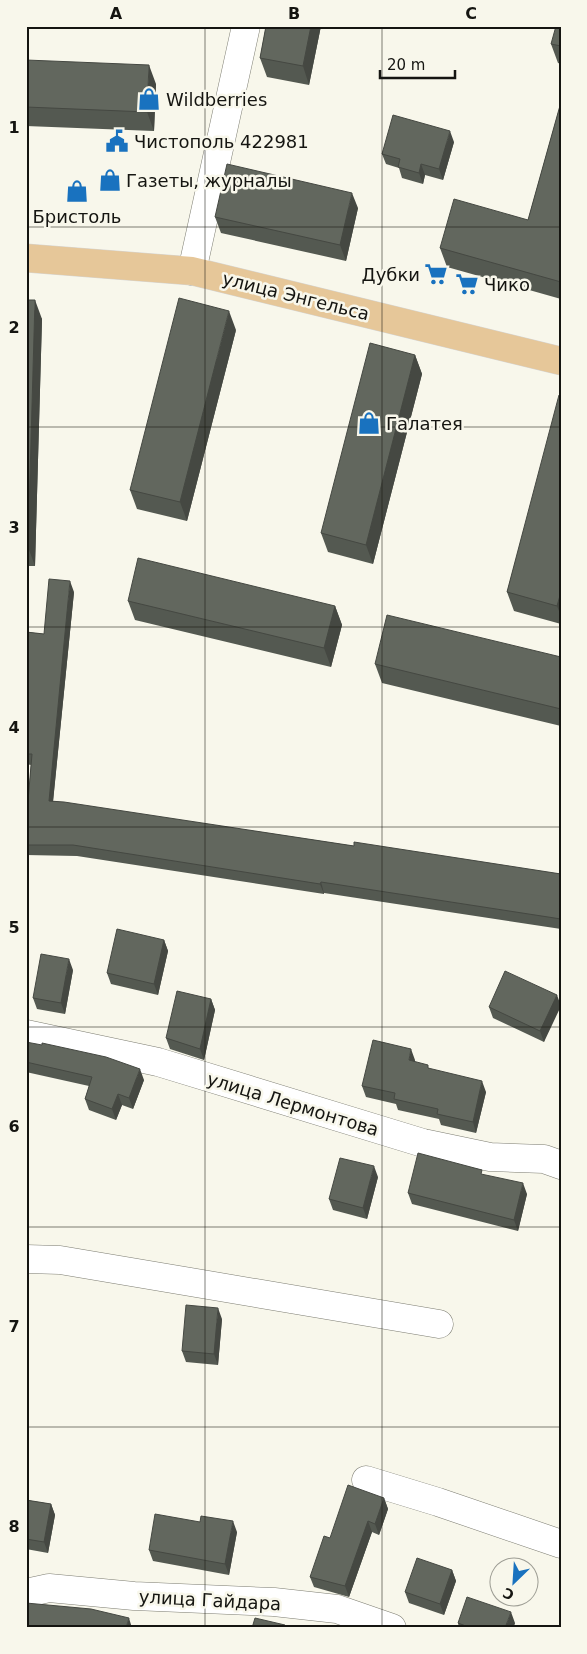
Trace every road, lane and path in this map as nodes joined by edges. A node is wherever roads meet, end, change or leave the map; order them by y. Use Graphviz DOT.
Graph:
graph roads {
  1 [pos="246,26"];
  2 [pos="26,258"];
  3 [pos="192,271"];
  4 [pos="561,361"];
  5 [pos="26,1034"];
  6 [pos="561,1165"];
  7 [pos="26,1259"];
  8 [pos="439,1324"];
  9 [pos="366,1480"];
  10 [pos="561,1544"];
  11 [pos="26,1593"];
  12 [pos="392,1628"];
  1 -- 3 [label="street"];
  2 -- 3 [label="main road, улица Энгельса"];
  3 -- 4 [label="main road, улица Энгельса"];
  5 -- 6 [label="street, улица Лермонтова"];
  7 -- 8 [label="street"];
  9 -- 10 [label="street"];
  11 -- 12 [label="street, улица Гайдара"];
}
